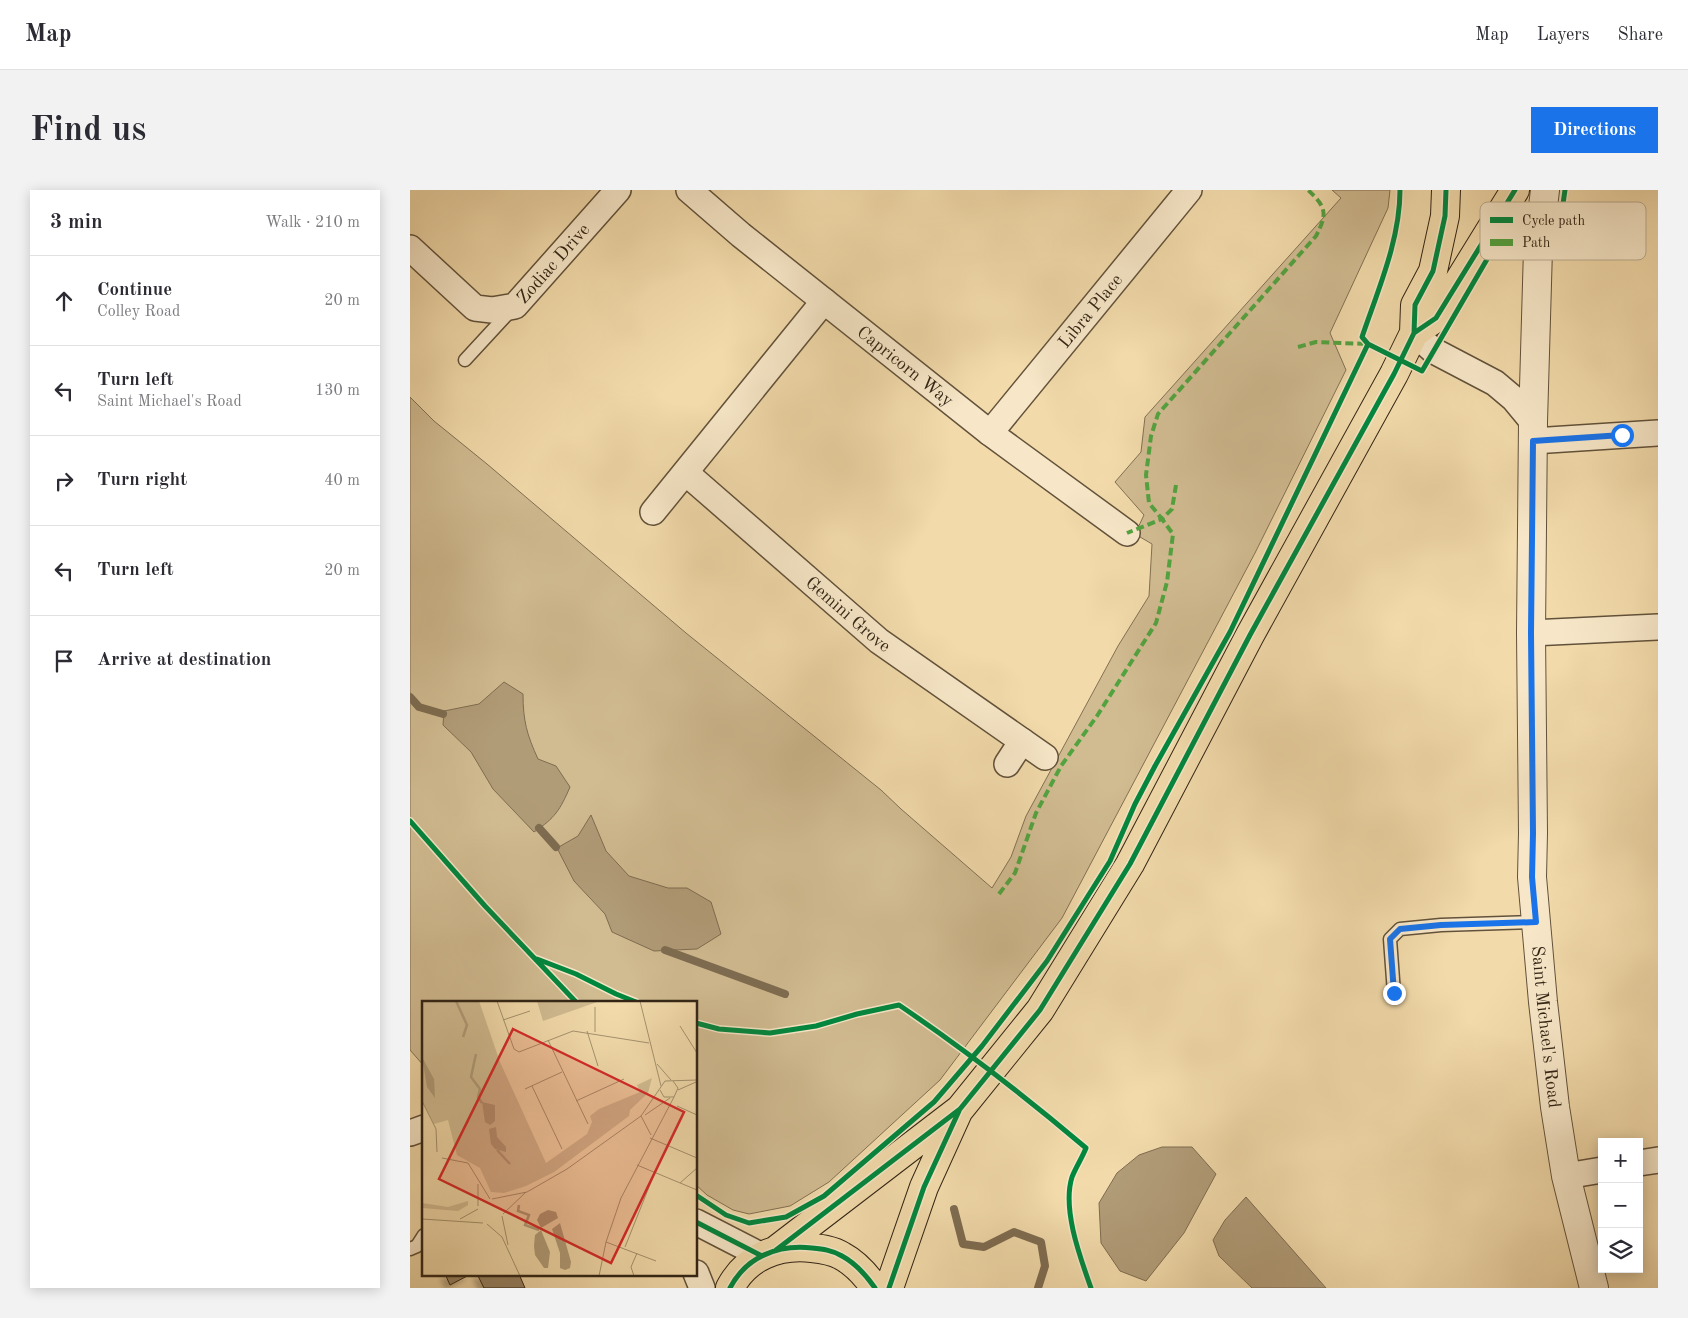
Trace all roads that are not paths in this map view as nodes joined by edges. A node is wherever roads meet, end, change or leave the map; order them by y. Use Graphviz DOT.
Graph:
graph roads {
  1 [pos="618,190"];
  2 [pos="689,190"];
  3 [pos="1189,190"];
  4 [pos="1446,190"];
  5 [pos="1515,190"];
  6 [pos="1508,202"];
  7 [pos="1480,247"];
  8 [pos="410,248"];
  9 [pos="1538,260"];
  10 [pos="824,301"];
  11 [pos="515,306"];
  12 [pos="1414,333"];
  13 [pos="466,360"];
  14 [pos="1533,432"];
  15 [pos="990,433"];
  16 [pos="1658,433"];
  17 [pos="686,473"];
  18 [pos="654,512"];
  19 [pos="1127,533"];
  20 [pos="1658,627"];
  21 [pos="1531,633"];
  22 [pos="1022,741"];
  23 [pos="1045,757"];
  24 [pos="1007,764"];
  25 [pos="1536,922"];
  26 [pos="1394,993"];
  27 [pos="960,1109"];
  28 [pos="422,1129"];
  29 [pos="410,1133"];
  30 [pos="1658,1160"];
  31 [pos="1643,1162"];
  32 [pos="1598,1171"];
  33 [pos="1566,1176"];
  34 [pos="698,1223"];
  35 [pos="422,1239"];
  36 [pos="410,1249"];
  37 [pos="769,1253"];
  38 [pos="697,1276"];
  39 [pos="702,1288"];
  40 [pos="730,1288"];
  41 [pos="875,1288"];
  42 [pos="888,1288"];
  43 [pos="1594,1288"];
  1 -- 11 [label="street, Zodiac Drive"];
  2 -- 10 [label="street, Capricorn Way"];
  3 -- 15 [label="street, Libra Place"];
  4 -- 12 [label="main road"];
  5 -- 6 [label="main road"];
  7 -- 12 [label="main road"];
  8 -- 11 [label="street, Zodiac Drive"];
  9 -- 14 [label="street, Saint Michael's Road"];
  10 -- 15 [label="street, Capricorn Way"];
  10 -- 17 [label="street"];
  11 -- 13 [label="lane"];
  12 -- 14 [label="street"];
  12 -- 27 [label="main road"];
  14 -- 16 [label="street"];
  14 -- 21 [label="street, Saint Michael's Road"];
  15 -- 19 [label="street, Capricorn Way"];
  17 -- 18 [label="street"];
  17 -- 22 [label="street, Gemini Grove"];
  20 -- 21 [label="street"];
  21 -- 25 [label="street, Saint Michael's Road"];
  22 -- 23 [label="street, Gemini Grove"];
  22 -- 24 [label="street"];
  25 -- 26 [label="lane"];
  25 -- 33 [label="street, Saint Michael's Road"];
  27 -- 37 [label="main road"];
  27 -- 42 [label="main road"];
  28 -- 29 [label="street"];
  30 -- 31 [label="street"];
  32 -- 33 [label="street"];
  33 -- 43 [label="street, Saint Michael's Road"];
  34 -- 37 [label="street"];
  35 -- 36 [label="lane"];
  37 -- 40 [label="main road"];
  37 -- 41 [label="main road"];
  38 -- 39 [label="street"];
}
